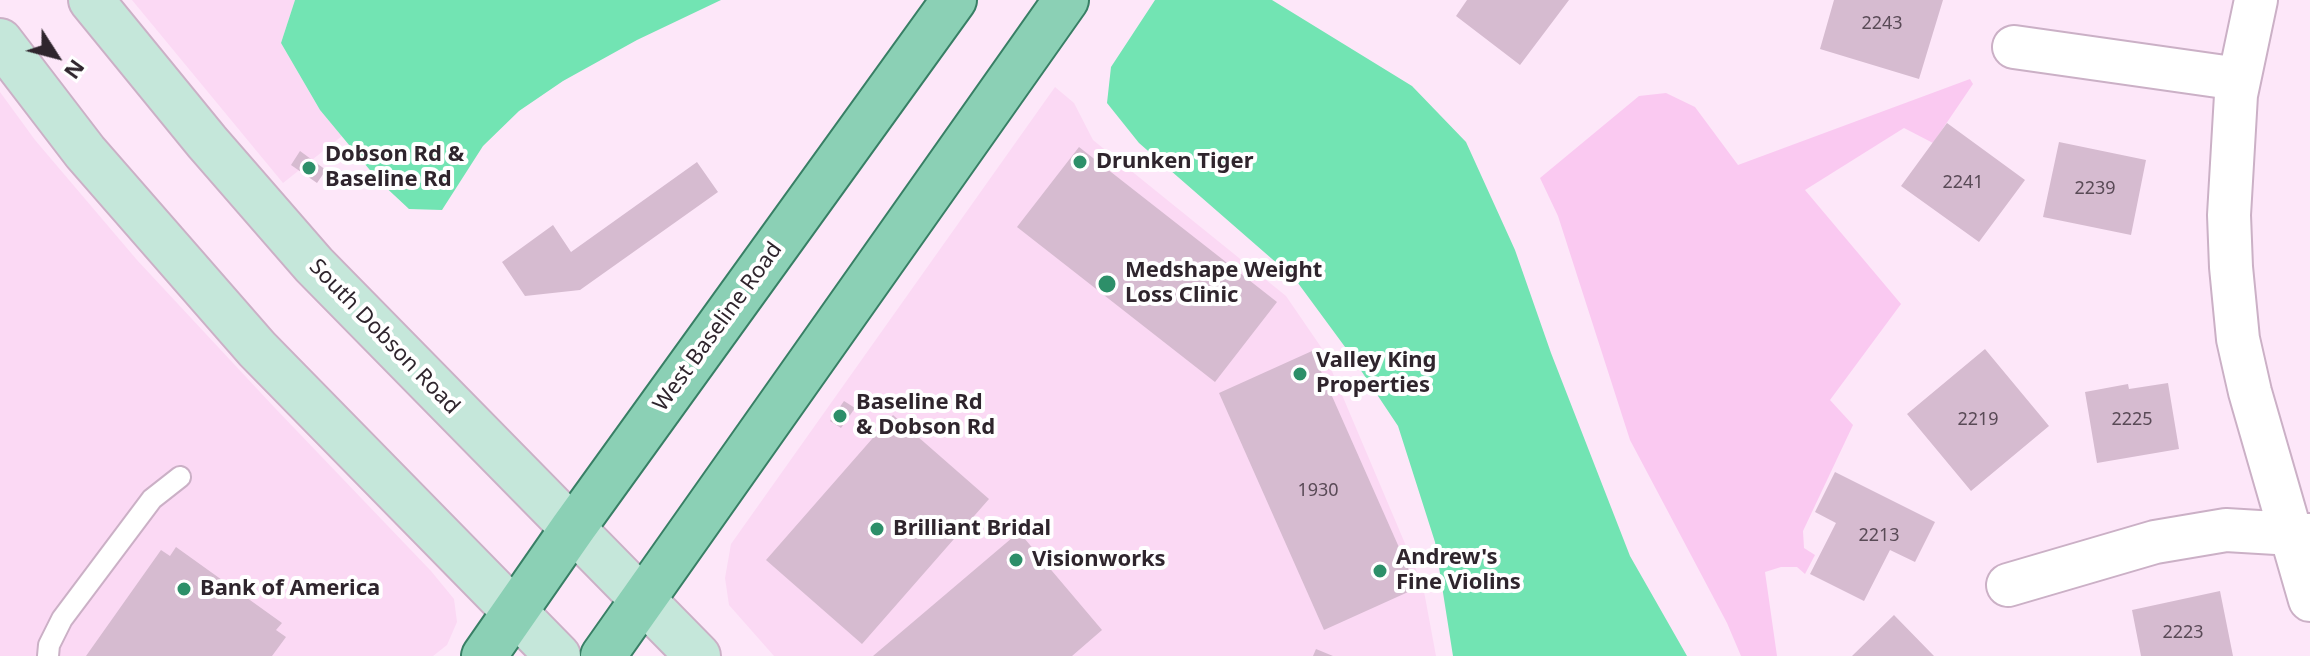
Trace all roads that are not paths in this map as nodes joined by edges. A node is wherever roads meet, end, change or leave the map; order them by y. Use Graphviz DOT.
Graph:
graph roads {
  1 [pos="91,0"];
  2 [pos="954,0"];
  3 [pos="1066,0"];
  4 [pos="2256,0"];
  5 [pos="0,41"];
  6 [pos="2014,47"];
  7 [pos="2239,79"];
  8 [pos="180,477"];
  9 [pos="573,528"];
  10 [pos="2300,534"];
  11 [pos="2008,585"];
  12 [pos="644,600"];
  13 [pos="2310,600"];
  14 [pos="514,610"];
  15 [pos="48,656"];
  16 [pos="484,656"];
  17 [pos="558,656"];
  18 [pos="603,656"];
  19 [pos="698,656"];
  1 -- 9 [label="main road, South Dobson Road"];
  2 -- 9 [label="main road, West Baseline Road"];
  3 -- 12 [label="main road"];
  4 -- 7 [label="street"];
  5 -- 14 [label="main road"];
  6 -- 7 [label="street"];
  7 -- 10 [label="street"];
  8 -- 15 [label="lane"];
  9 -- 12 [label="main road, South Dobson Road"];
  9 -- 14 [label="main road, West Baseline Road"];
  10 -- 11 [label="street"];
  10 -- 13 [label="street"];
  12 -- 18 [label="main road"];
  12 -- 19 [label="main road, South Dobson Road"];
  14 -- 16 [label="main road, West Baseline Road"];
  14 -- 17 [label="main road"];
}
